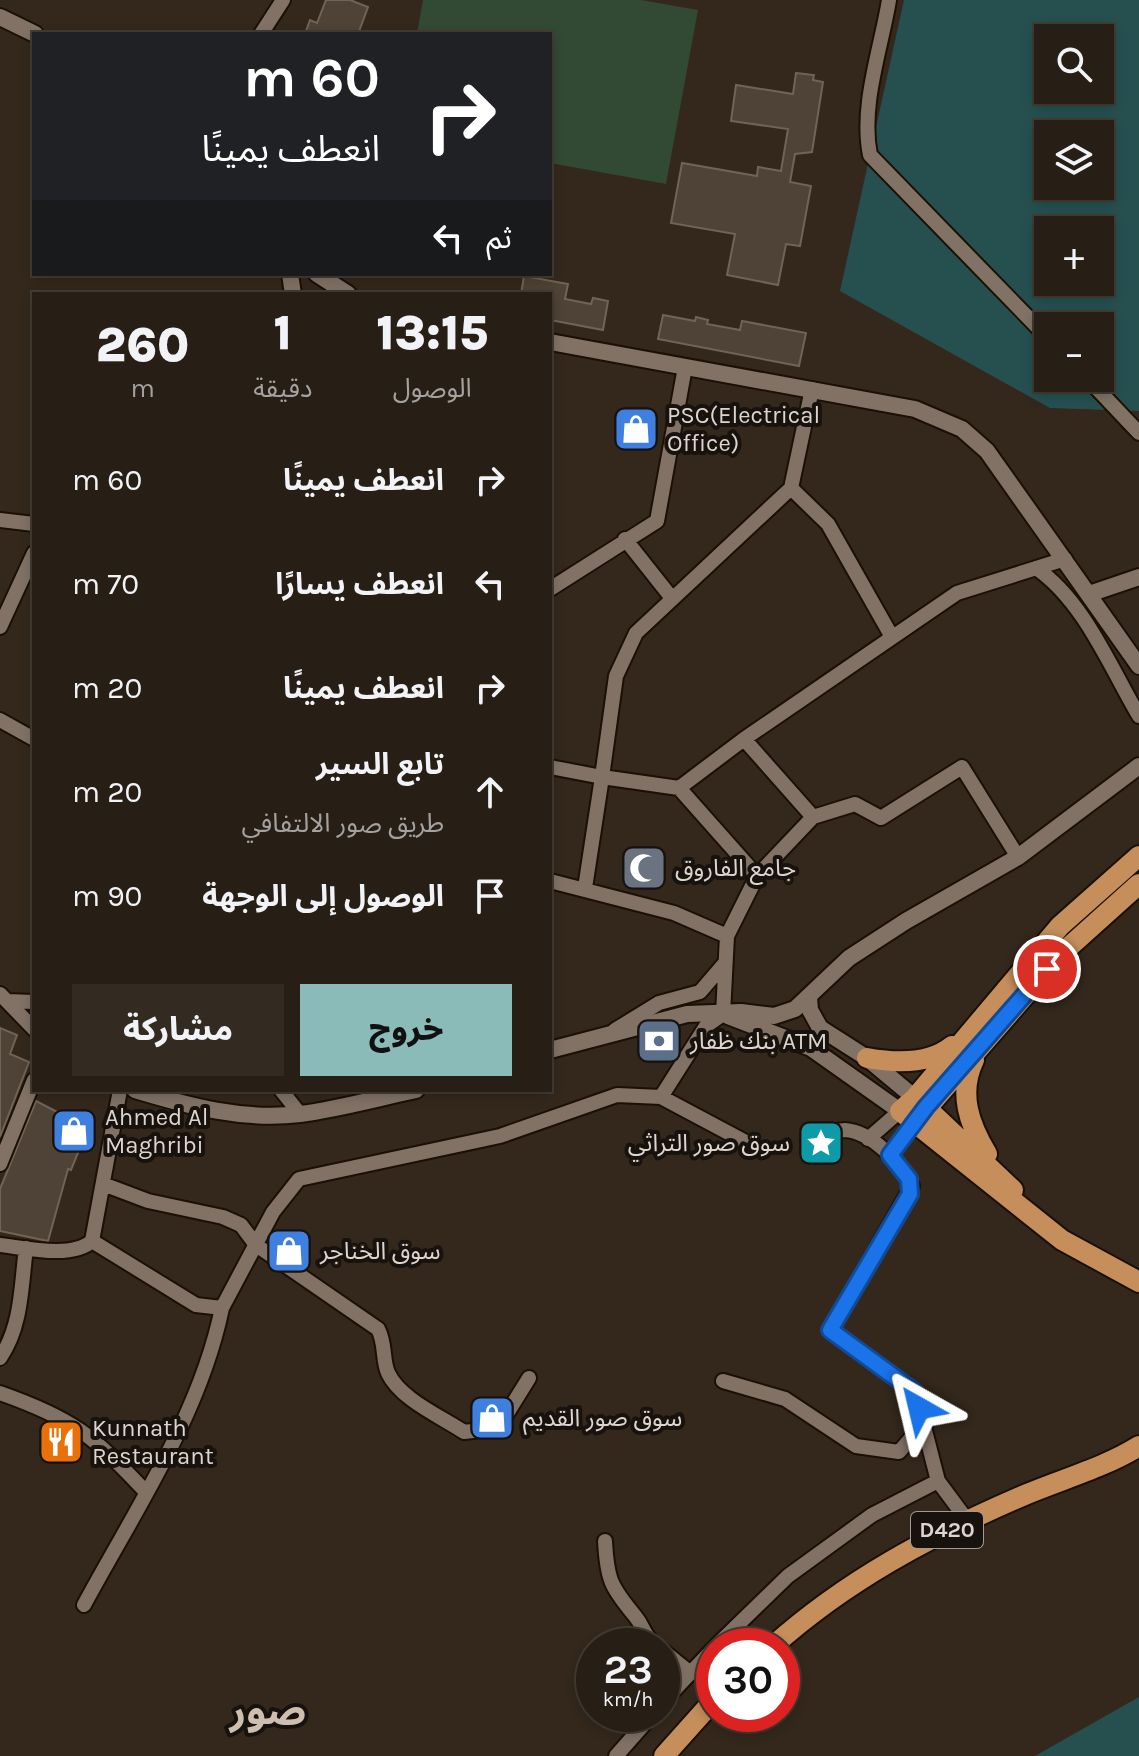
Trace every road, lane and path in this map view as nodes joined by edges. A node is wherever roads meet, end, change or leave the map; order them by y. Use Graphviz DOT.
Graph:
graph roads {
  1 [pos="283,0"];
  2 [pos="889,0"];
  3 [pos="0,17"];
  4 [pos="262,32"];
  5 [pos="32,33"];
  6 [pos="320,276"];
  7 [pos="345,292"];
  8 [pos="1034,324"];
  9 [pos="552,342"];
  10 [pos="685,367"];
  11 [pos="812,389"];
  12 [pos="1100,392"];
  13 [pos="1139,433"];
  14 [pos="791,488"];
  15 [pos="0,520"];
  16 [pos="32,524"];
  17 [pos="625,539"];
  18 [pos="32,557"];
  19 [pos="1065,559"];
  20 [pos="1036,568"];
  21 [pos="1139,577"];
  22 [pos="552,588"];
  23 [pos="1089,594"];
  24 [pos="671,597"];
  25 [pos="0,627"];
  26 [pos="892,637"];
  27 [pos="1139,666"];
  28 [pos="1139,716"];
  29 [pos="0,720"];
  30 [pos="32,738"];
  31 [pos="744,739"];
  32 [pos="1139,766"];
  33 [pos="552,767"];
  34 [pos="602,777"];
  35 [pos="679,788"];
  36 [pos="813,817"];
  37 [pos="1139,856"];
  38 [pos="1018,857"];
  39 [pos="757,876"];
  40 [pos="552,881"];
  41 [pos="1139,884"];
  42 [pos="585,888"];
  43 [pos="727,936"];
  44 [pos="724,964"];
  45 [pos="809,997"];
  46 [pos="3,998"];
  47 [pos="32,1002"];
  48 [pos="723,1014"];
  49 [pos="32,1027"];
  50 [pos="608,1034"];
  51 [pos="975,1039"];
  52 [pos="552,1049"];
  53 [pos="867,1058"];
  54 [pos="32,1085"];
  55 [pos="120,1092"];
  56 [pos="142,1092"];
  57 [pos="283,1092"];
  58 [pos="406,1092"];
  59 [pos="661,1097"];
  60 [pos="914,1110"];
  61 [pos="300,1114"];
  62 [pos="820,1135"];
  63 [pos="868,1139"];
  64 [pos="755,1147"];
  65 [pos="890,1155"];
  66 [pos="1,1156"];
  67 [pos="999,1174"];
  68 [pos="103,1184"];
  69 [pos="1048,1228"];
  70 [pos="92,1241"];
  71 [pos="0,1245"];
  72 [pos="256,1245"];
  73 [pos="26,1248"];
  74 [pos="1139,1282"];
  75 [pos="222,1308"];
  76 [pos="0,1358"];
  77 [pos="529,1378"];
  78 [pos="723,1381"];
  79 [pos="0,1393"];
  80 [pos="923,1424"];
  81 [pos="1139,1446"];
  82 [pos="938,1481"];
  83 [pos="145,1491"];
  84 [pos="967,1520"];
  85 [pos="605,1541"];
  86 [pos="84,1605"];
  87 [pos="641,1628"];
  88 [pos="735,1628"];
  89 [pos="793,1628"];
  90 [pos="680,1665"];
  91 [pos="696,1665"];
  92 [pos="689,1672"];
  93 [pos="680,1682"];
  94 [pos="696,1720"];
  95 [pos="637,1732"];
  96 [pos="616,1756"];
  97 [pos="664,1756"];
  1 -- 4 [label="street"];
  2 -- 8 [label="street"];
  3 -- 5 [label="street"];
  6 -- 7 [label="street"];
  9 -- 10 [label="street"];
  10 -- 11 [label="street"];
  10 -- 17 [label="street"];
  11 -- 14 [label="street"];
  11 -- 19 [label="street"];
  12 -- 13 [label="street"];
  14 -- 24 [label="street"];
  14 -- 26 [label="street"];
  15 -- 16 [label="street"];
  17 -- 22 [label="street"];
  17 -- 24 [label="street"];
  18 -- 25 [label="street"];
  19 -- 20 [label="street"];
  19 -- 23 [label="street"];
  20 -- 26 [label="street"];
  20 -- 28 [label="street"];
  21 -- 23 [label="street"];
  23 -- 27 [label="street"];
  24 -- 34 [label="street"];
  26 -- 31 [label="street"];
  29 -- 30 [label="street"];
  31 -- 35 [label="street"];
  31 -- 36 [label="street"];
  32 -- 38 [label="street"];
  33 -- 34 [label="street"];
  34 -- 35 [label="street"];
  34 -- 42 [label="street"];
  35 -- 39 [label="street"];
  36 -- 38 [label="street"];
  36 -- 39 [label="street"];
  37 -- 51 [label="main road"];
  38 -- 45 [label="street"];
  39 -- 43 [label="street"];
  40 -- 42 [label="street"];
  41 -- 51 [label="main road"];
  42 -- 43 [label="street"];
  43 -- 44 [label="street"];
  44 -- 48 [label="street"];
  44 -- 50 [label="street"];
  45 -- 48 [label="street"];
  45 -- 53 [label="street"];
  46 -- 47 [label="street"];
  46 -- 49 [label="street"];
  48 -- 50 [label="street"];
  48 -- 59 [label="street"];
  48 -- 60 [label="street"];
  50 -- 52 [label="street"];
  51 -- 53 [label="main road"];
  51 -- 60 [label="main road"];
  51 -- 67 [label="main road"];
  53 -- 60 [label="street"];
  54 -- 66 [label="street"];
  55 -- 68 [label="street"];
  56 -- 61 [label="street"];
  57 -- 61 [label="street"];
  58 -- 61 [label="street"];
  59 -- 64 [label="street"];
  59 -- 72 [label="street"];
  60 -- 63 [label="street"];
  60 -- 65 [label="street"];
  60 -- 67 [label="main road"];
  60 -- 69 [label="main road"];
  62 -- 63 [label="street"];
  63 -- 65 [label="street"];
  65 -- 80 [label="street"];
  67 -- 69 [label="main road"];
  68 -- 70 [label="street"];
  68 -- 72 [label="street"];
  69 -- 74 [label="main road"];
  70 -- 73 [label="street"];
  70 -- 75 [label="street"];
  71 -- 73 [label="street"];
  72 -- 75 [label="street"];
  72 -- 77 [label="street"];
  73 -- 76 [label="street"];
  75 -- 83 [label="street"];
  78 -- 80 [label="street"];
  79 -- 83 [label="street"];
  80 -- 82 [label="street"];
  81 -- 84 [label="main road, D420"];
  82 -- 84 [label="street"];
  82 -- 88 [label="street"];
  83 -- 86 [label="street"];
  84 -- 89 [label="main road, D420"];
  85 -- 87 [label="street"];
  90 -- 92 [label="street"];
  91 -- 92 [label="street"];
  92 -- 93 [label="street"];
  94 -- 97 [label="main road"];
  95 -- 96 [label="street"];
}
